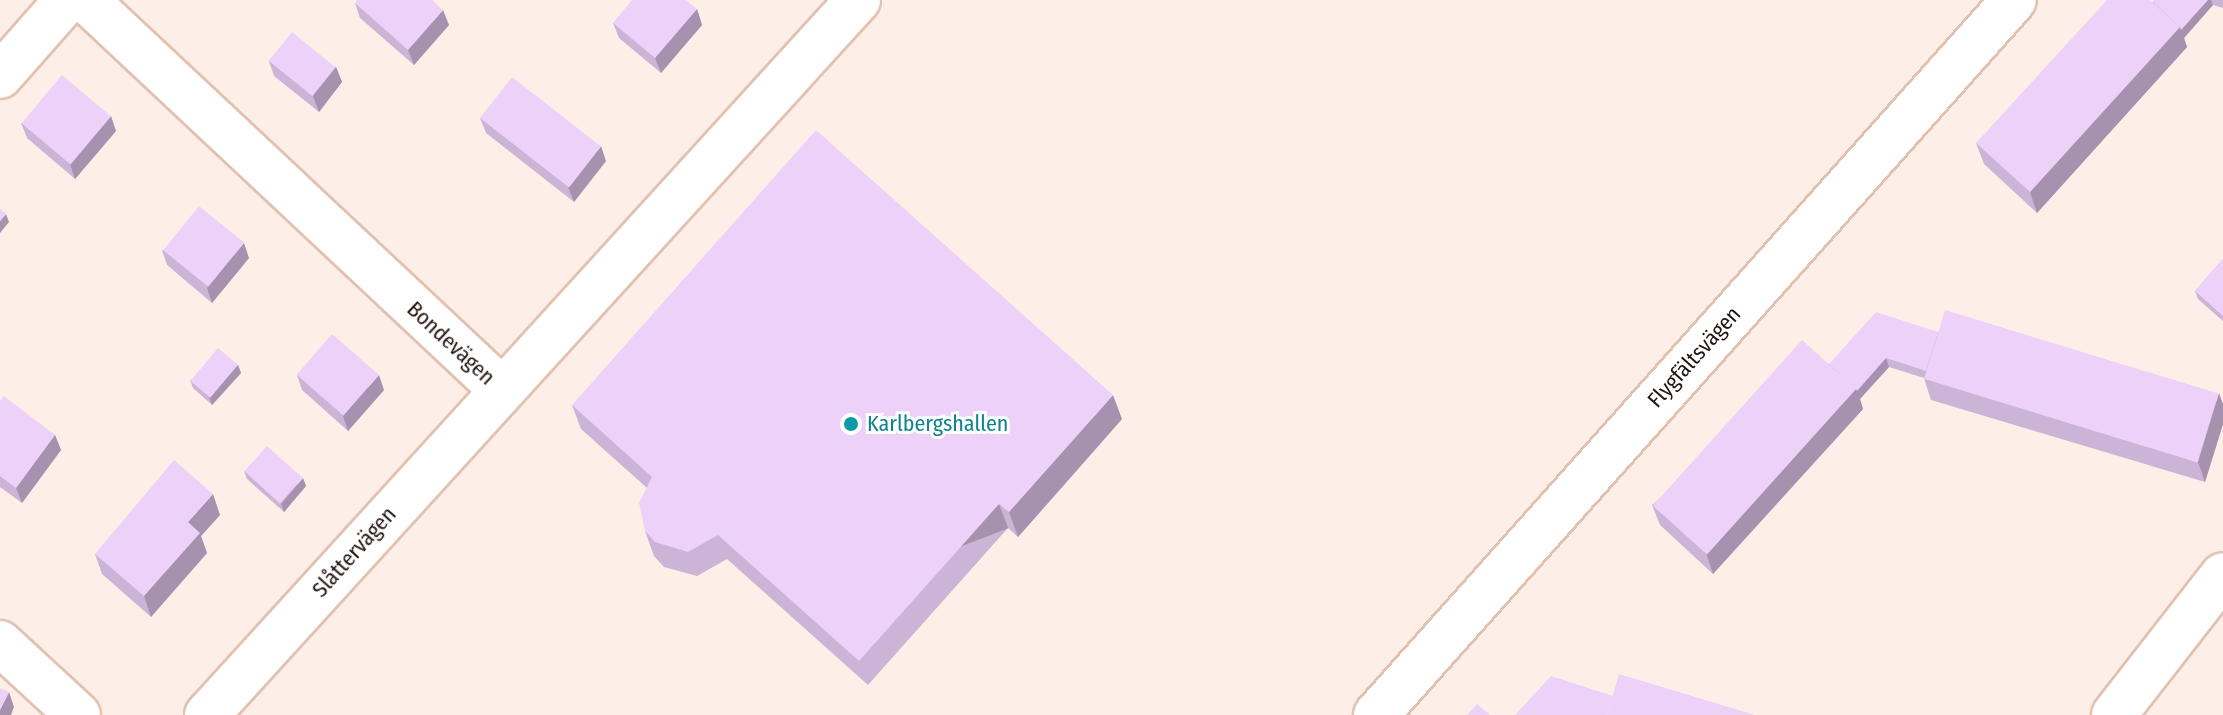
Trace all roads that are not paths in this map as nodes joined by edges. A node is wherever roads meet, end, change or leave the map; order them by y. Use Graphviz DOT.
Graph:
graph roads {
  1 [pos="67,0"];
  2 [pos="86,0"];
  3 [pos="858,0"];
  4 [pos="2014,0"];
  5 [pos="0,76"];
  6 [pos="501,389"];
  7 [pos="2223,575"];
  8 [pos="0,643"];
  9 [pos="78,715"];
  10 [pos="207,715"];
  11 [pos="1376,715"];
  12 [pos="2114,715"];
  1 -- 5 [label="street"];
  2 -- 6 [label="street, Bondevägen"];
  3 -- 6 [label="street, Bondevägen"];
  4 -- 11 [label="street, Flygfältsvägen"];
  6 -- 10 [label="street, Slåttervägen"];
  7 -- 12 [label="street"];
  8 -- 9 [label="street"];
}
